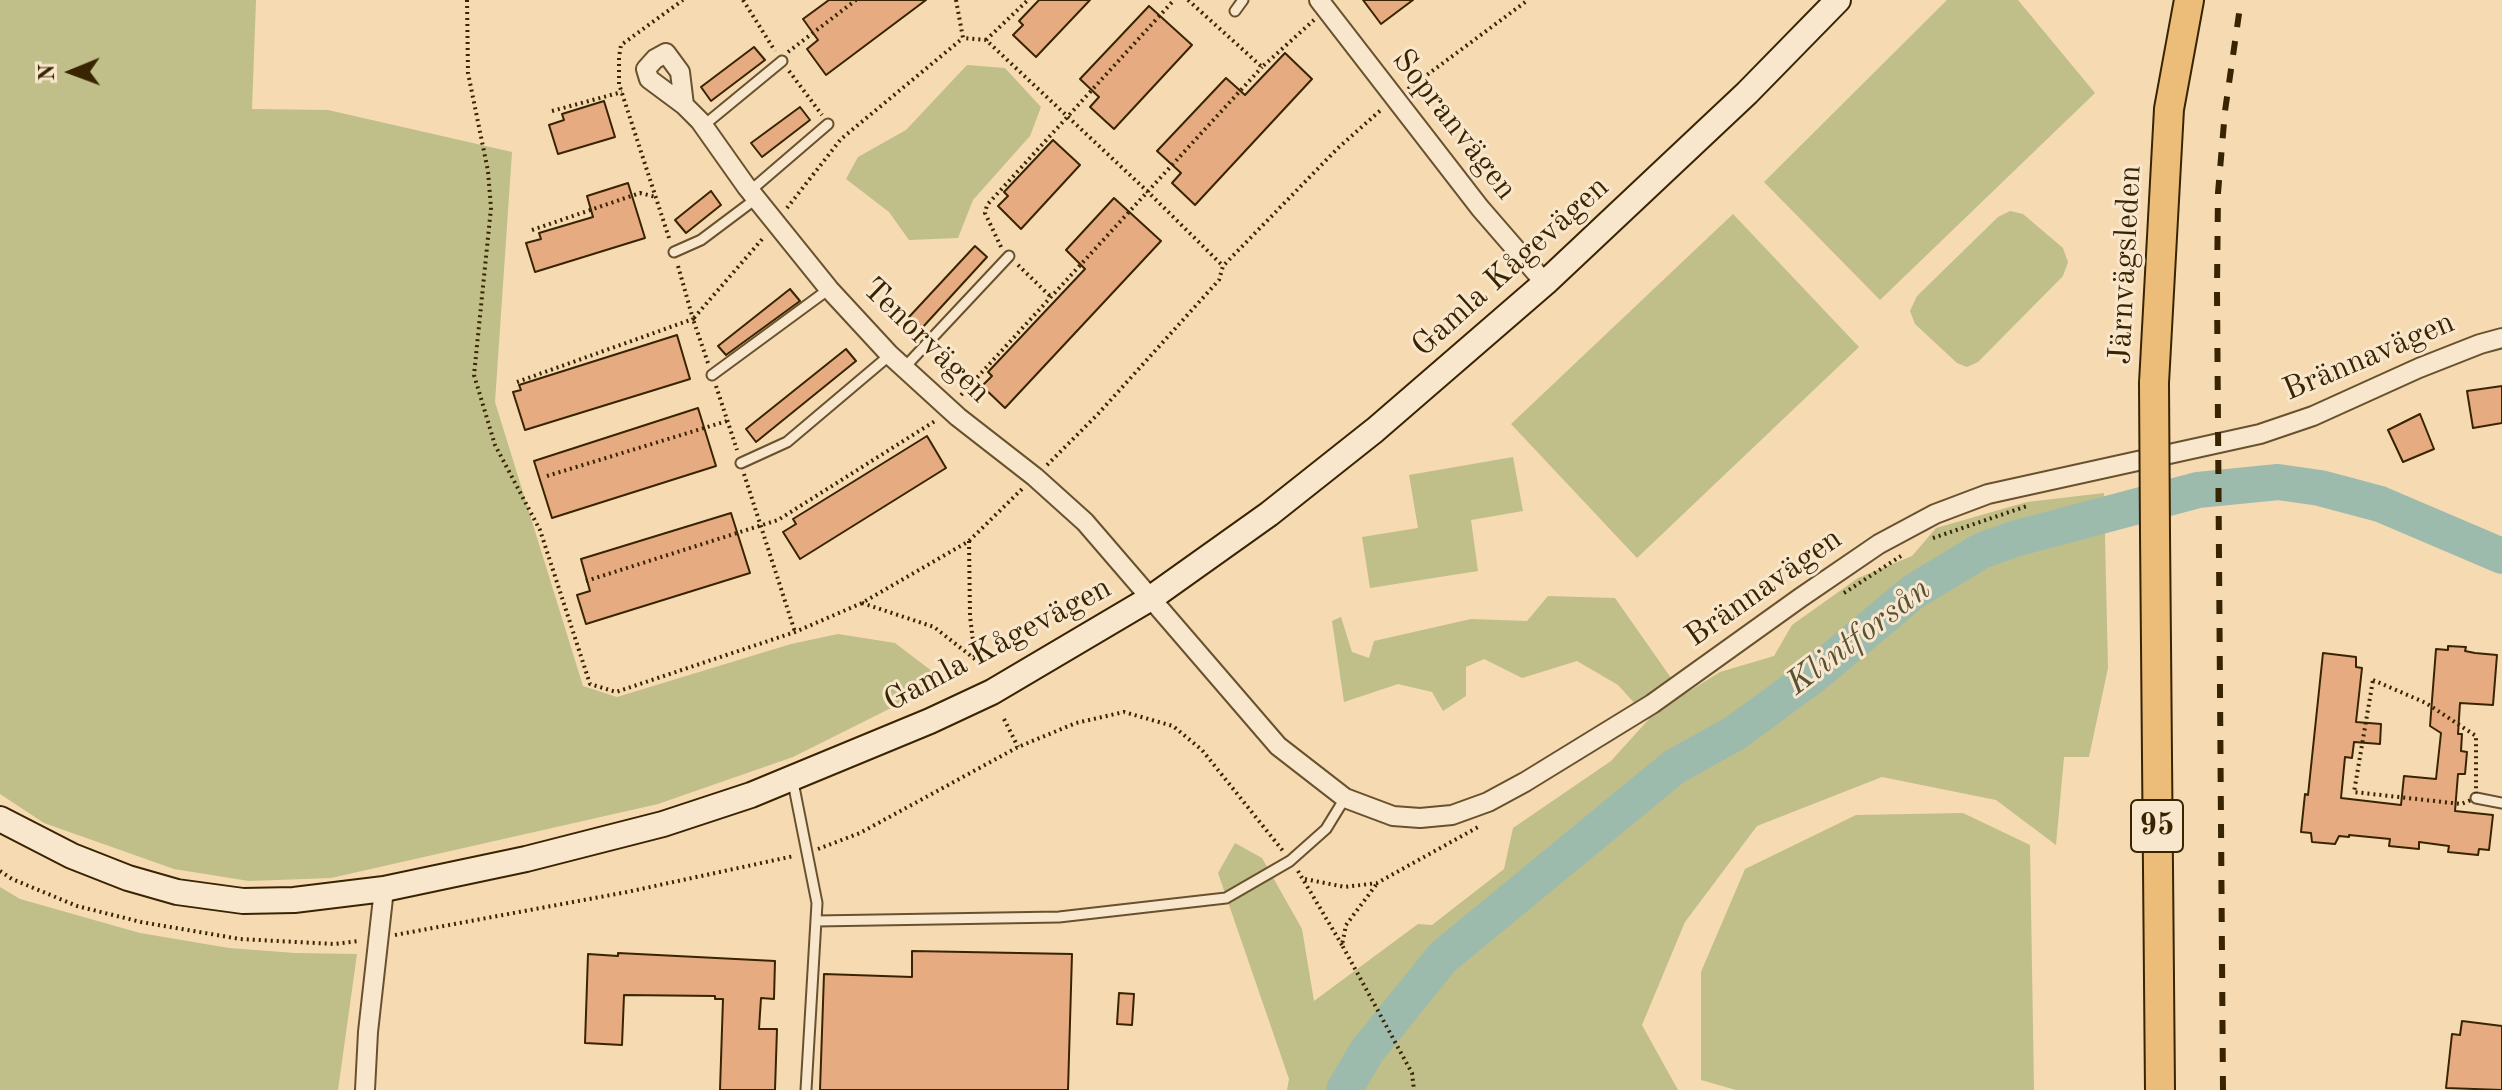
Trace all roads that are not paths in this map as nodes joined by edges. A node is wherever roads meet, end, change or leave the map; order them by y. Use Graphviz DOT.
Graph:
graph roads {
  1 [pos="1243,0"];
  2 [pos="1838,0"];
  3 [pos="2189,0"];
  4 [pos="1323,6"];
  5 [pos="1235,11"];
  6 [pos="781,60"];
  7 [pos="684,105"];
  8 [pos="828,124"];
  9 [pos="703,126"];
  10 [pos="753,195"];
  11 [pos="674,252"];
  12 [pos="1009,256"];
  13 [pos="1545,283"];
  14 [pos="829,289"];
  15 [pos="2502,338"];
  16 [pos="897,361"];
  17 [pos="712,375"];
  18 [pos="741,463"];
  19 [pos="1151,598"];
  20 [pos="792,778"];
  21 [pos="1345,798"];
  22 [pos="2476,798"];
  23 [pos="2502,803"];
  24 [pos="0,819"];
  25 [pos="384,889"];
  26 [pos="816,921"];
  27 [pos="365,1090"];
  28 [pos="806,1090"];
  29 [pos="2160,1090"];
  1 -- 5 [label="lane"];
  2 -- 13 [label="street, Gamla Kågevägen"];
  3 -- 29 [label="main road, Järnvägsleden / 95, bridge"];
  4 -- 13 [label="street, Sopranvägen"];
  6 -- 9 [label="lane"];
  7 -- 9 [label="street, Tenorvägen"];
  8 -- 10 [label="lane"];
  9 -- 10 [label="street, Tenorvägen"];
  10 -- 11 [label="lane"];
  10 -- 14 [label="street, Tenorvägen"];
  12 -- 16 [label="lane"];
  13 -- 19 [label="street, Gamla Kågevägen"];
  14 -- 16 [label="street, Tenorvägen"];
  14 -- 17 [label="lane"];
  15 -- 21 [label="street, Brännavägen"];
  16 -- 18 [label="lane"];
  16 -- 19 [label="street, Tenorvägen"];
  19 -- 20 [label="street, Gamla Kågevägen"];
  19 -- 21 [label="street, Brännavägen"];
  20 -- 25 [label="street, Gamla Kågevägen"];
  20 -- 26 [label="lane"];
  21 -- 26 [label="lane"];
  22 -- 23 [label="lane"];
  24 -- 25 [label="street, Gamla Kågevägen"];
  25 -- 27 [label="street"];
  26 -- 28 [label="lane"];
}
